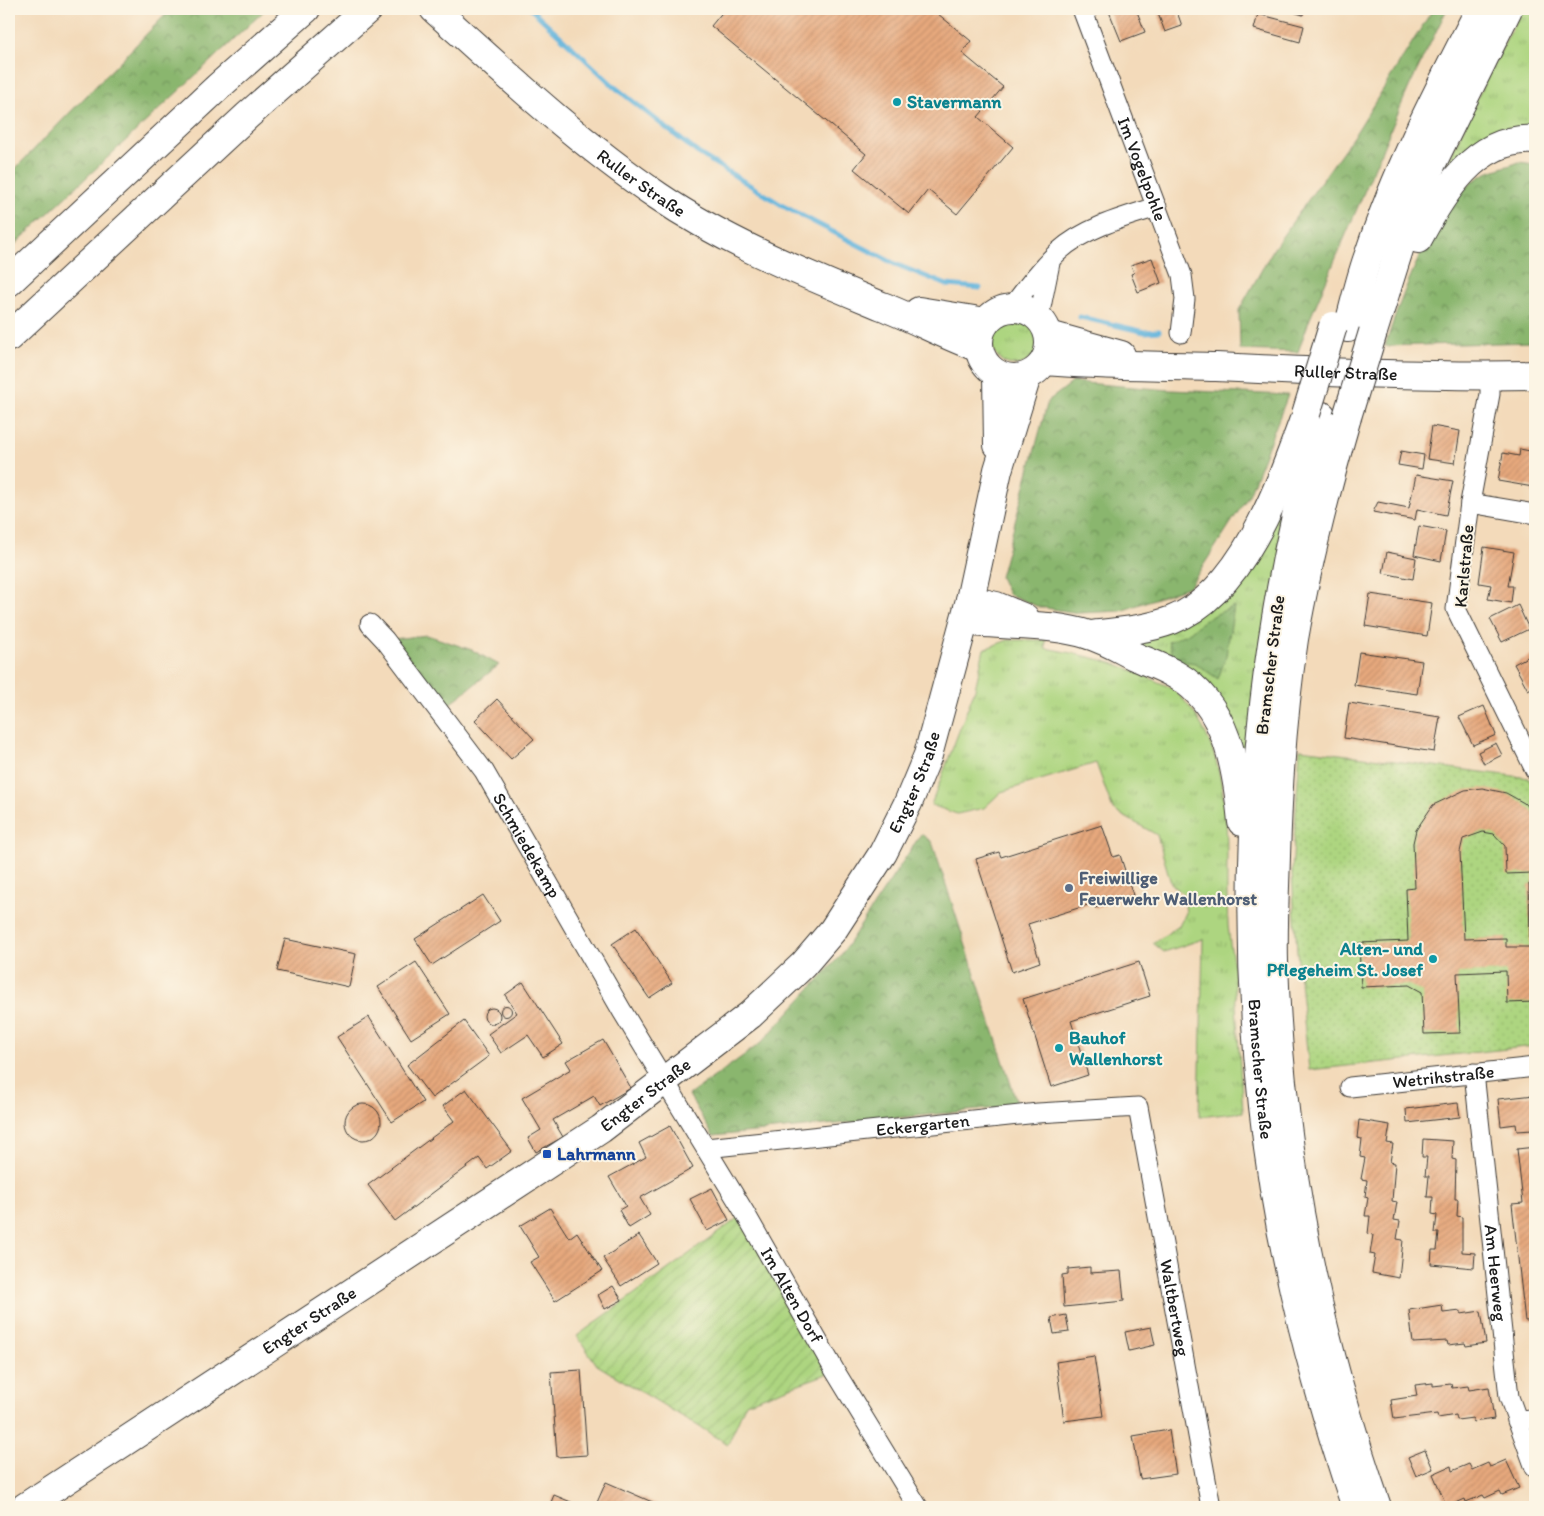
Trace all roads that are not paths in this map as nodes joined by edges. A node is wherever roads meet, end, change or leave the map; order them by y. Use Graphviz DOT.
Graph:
graph roads {
  1 [pos="306,9"];
  2 [pos="368,9"];
  3 [pos="434,9"];
  4 [pos="1082,9"];
  5 [pos="1480,9"];
  6 [pos="1508,9"];
  7 [pos="1535,140"];
  8 [pos="1157,207"];
  9 [pos="1050,263"];
  10 [pos="9,282"];
  11 [pos="1385,294"];
  12 [pos="882,306"];
  13 [pos="1011,308"];
  14 [pos="986,322"];
  15 [pos="1352,329"];
  16 [pos="1181,333"];
  17 [pos="9,337"];
  18 [pos="1040,347"];
  19 [pos="979,348"];
  20 [pos="997,374"];
  21 [pos="1490,376"];
  22 [pos="1535,376"];
  23 [pos="1325,416"];
  24 [pos="998,470"];
  25 [pos="1470,503"];
  26 [pos="1535,514"];
  27 [pos="967,610"];
  28 [pos="370,624"];
  29 [pos="1089,635"];
  30 [pos="1535,770"];
  31 [pos="1252,941"];
  32 [pos="1535,1067"];
  33 [pos="1474,1073"];
  34 [pos="666,1081"];
  35 [pos="1350,1086"];
  36 [pos="1138,1108"];
  37 [pos="706,1148"];
  38 [pos="1526,1420"];
  39 [pos="1535,1468"];
  40 [pos="25,1507"];
  41 [pos="918,1507"];
  42 [pos="1211,1507"];
  43 [pos="1356,1507"];
  44 [pos="1377,1507"];
  1 -- 10 [label="main road"];
  2 -- 17 [label="main road"];
  3 -- 12 [label="main road, Ruller Straße"];
  4 -- 8 [label="street, Im Vogelpohle"];
  5 -- 15 [label="main road"];
  6 -- 11 [label="main road"];
  7 -- 11 [label="main road"];
  8 -- 9 [label="street"];
  8 -- 16 [label="street, Im Vogelpohle"];
  9 -- 13 [label="street"];
  9 -- 18 [label="street"];
  11 -- 15 [label="main road"];
  12 -- 14 [label="main road, Ruller Straße"];
  12 -- 19 [label="main road, Ruller Straße"];
  13 -- 14 [label="main road"];
  13 -- 18 [label="main road"];
  14 -- 19 [label="main road"];
  15 -- 23 [label="main road, bridge"];
  15 -- 23 [label="main road, bridge"];
  18 -- 20 [label="main road"];
  18 -- 21 [label="main road, Ruller Straße"];
  18 -- 24 [label="main road, Engter Straße"];
  19 -- 20 [label="main road"];
  20 -- 24 [label="main road, Engter Straße"];
  21 -- 22 [label="main road, Ruller Straße"];
  21 -- 25 [label="street, Karlstraße"];
  23 -- 29 [label="main road"];
  23 -- 31 [label="main road, Bramscher Straße"];
  23 -- 44 [label="main road, Bramscher Straße"];
  24 -- 27 [label="main road, Engter Straße"];
  25 -- 26 [label="street"];
  25 -- 30 [label="street, Karlstraße"];
  27 -- 29 [label="main road"];
  27 -- 34 [label="main road, Engter Straße"];
  28 -- 34 [label="street, Schmiedekamp"];
  29 -- 31 [label="main road"];
  31 -- 43 [label="main road, Bramscher Straße"];
  32 -- 33 [label="street, Wetrihstraße"];
  33 -- 35 [label="street, Wetrihstraße"];
  33 -- 38 [label="street, Am Heerweg"];
  34 -- 37 [label="street, Im Alten Dorf"];
  34 -- 40 [label="main road, Engter Straße"];
  36 -- 37 [label="street, Eckergarten"];
  36 -- 42 [label="street, Waltbertweg"];
  37 -- 41 [label="street, Im Alten Dorf"];
  38 -- 39 [label="street, Am Heerweg"];
}
